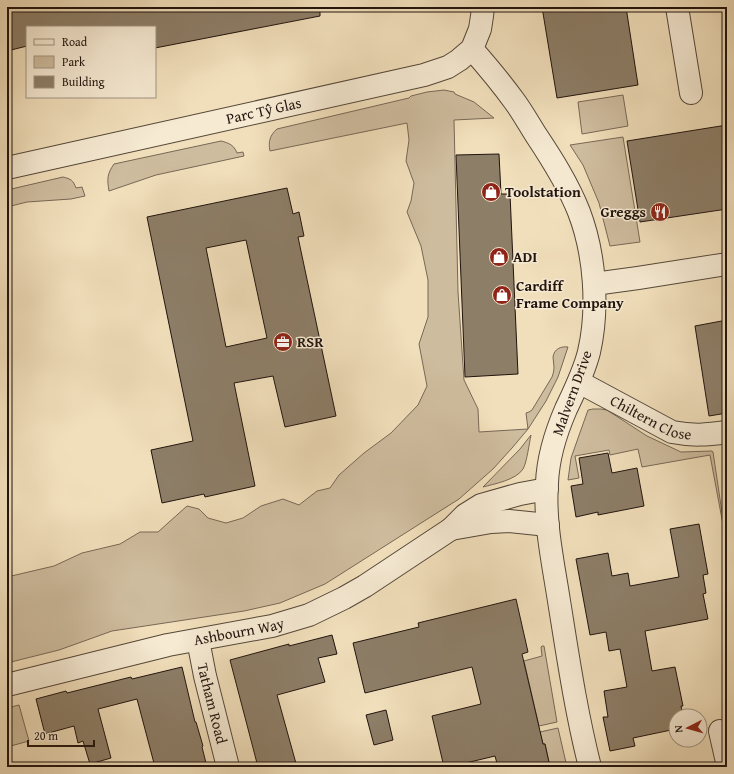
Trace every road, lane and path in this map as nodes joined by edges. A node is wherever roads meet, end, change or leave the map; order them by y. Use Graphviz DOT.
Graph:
graph roads {
  1 [pos="483,7"];
  2 [pos="678,7"];
  3 [pos="472,49"];
  4 [pos="691,93"];
  5 [pos="7,168"];
  6 [pos="727,264"];
  7 [pos="594,284"];
  8 [pos="579,382"];
  9 [pos="727,432"];
  10 [pos="547,489"];
  11 [pos="548,525"];
  12 [pos="451,529"];
  13 [pos="198,640"];
  14 [pos="7,685"];
  15 [pos="720,730"];
  16 [pos="727,762"];
  17 [pos="228,767"];
  18 [pos="590,767"];
  1 -- 3 [label="street, Parc Tŷ Glas"];
  2 -- 4 [label="street"];
  3 -- 5 [label="street, Parc Tŷ Glas"];
  3 -- 7 [label="street, Malvern Drive"];
  6 -- 7 [label="street"];
  7 -- 8 [label="street, Malvern Drive"];
  8 -- 9 [label="street, Chiltern Close"];
  8 -- 10 [label="street, Malvern Drive"];
  10 -- 11 [label="street, Malvern Drive"];
  10 -- 12 [label="street, Ashbourn Way"];
  11 -- 12 [label="street, Ashbourn Way"];
  11 -- 18 [label="street, Malvern Drive"];
  12 -- 13 [label="street, Ashbourn Way"];
  13 -- 14 [label="street, Ashbourn Way"];
  13 -- 17 [label="street, Tatham Road"];
  15 -- 16 [label="street"];
}
